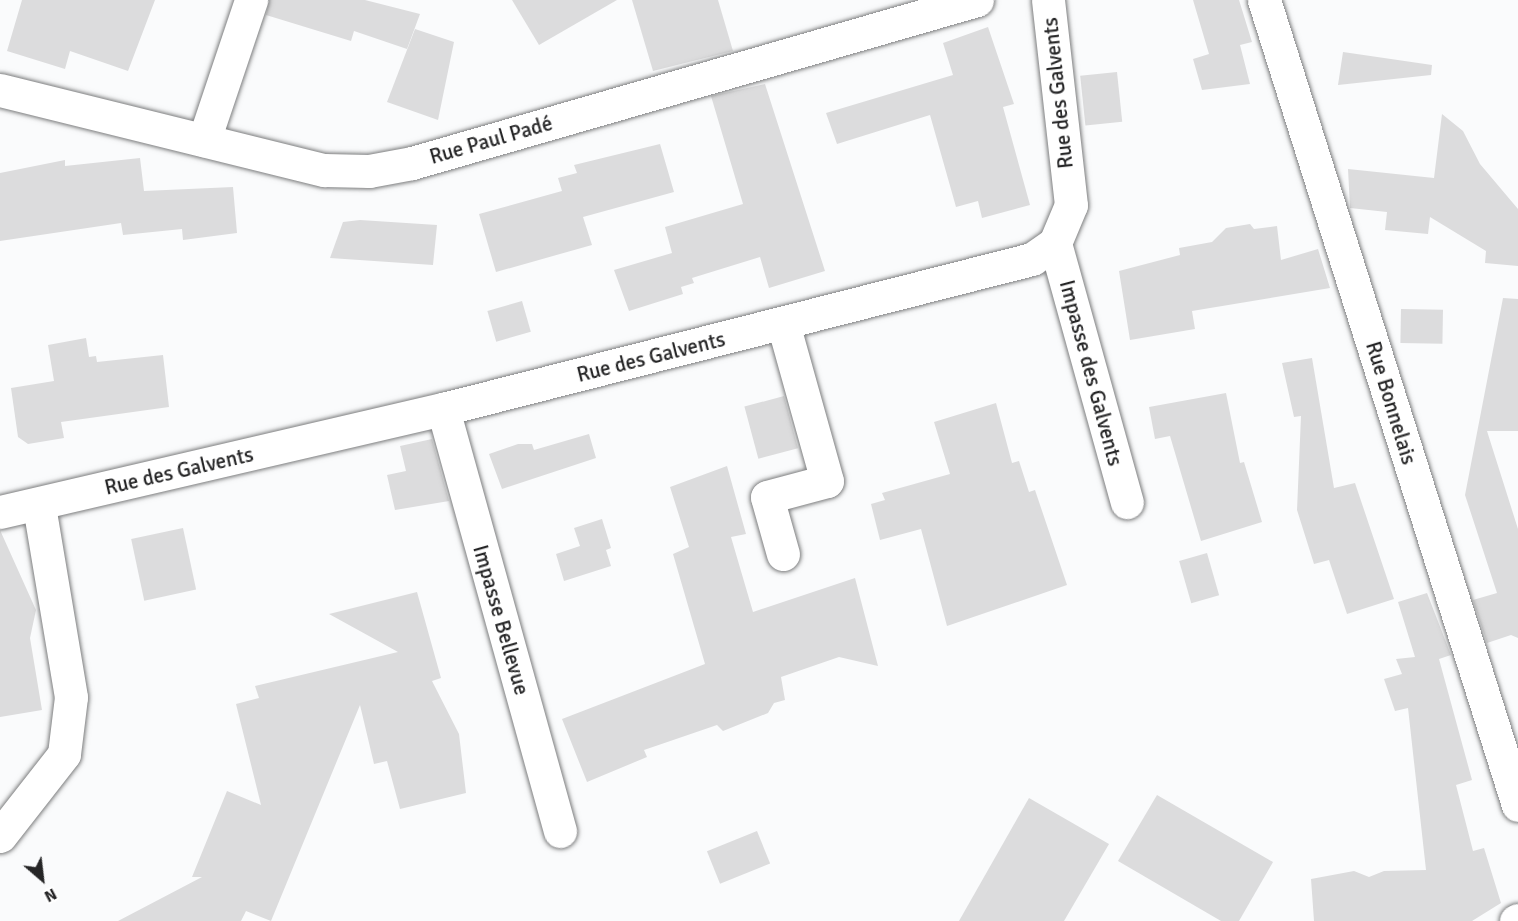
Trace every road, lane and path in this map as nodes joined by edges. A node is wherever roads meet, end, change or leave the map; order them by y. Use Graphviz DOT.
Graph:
graph roads {
  1 [pos="251,0"];
  2 [pos="976,0"];
  3 [pos="1048,0"];
  4 [pos="1264,0"];
  5 [pos="0,90"];
  6 [pos="204,140"];
  7 [pos="1055,243"];
  8 [pos="783,323"];
  9 [pos="442,409"];
  10 [pos="1127,502"];
  11 [pos="39,505"];
  12 [pos="0,512"];
  13 [pos="783,554"];
  14 [pos="1518,805"];
  15 [pos="560,831"];
  16 [pos="0,836"];
  1 -- 6 [label="street"];
  2 -- 6 [label="street, Rue Paul Padé"];
  3 -- 7 [label="street, Rue des Galvents"];
  4 -- 14 [label="street, Rue Bonnelais"];
  5 -- 6 [label="street, Rue Paul Padé"];
  7 -- 8 [label="street, Rue des Galvents"];
  7 -- 10 [label="street, Impasse des Galvents"];
  8 -- 9 [label="street, Rue des Galvents"];
  8 -- 13 [label="street"];
  9 -- 11 [label="street, Rue des Galvents"];
  9 -- 15 [label="street, Impasse Bellevue"];
  11 -- 12 [label="street, Rue des Galvents"];
  11 -- 16 [label="street"];
}
